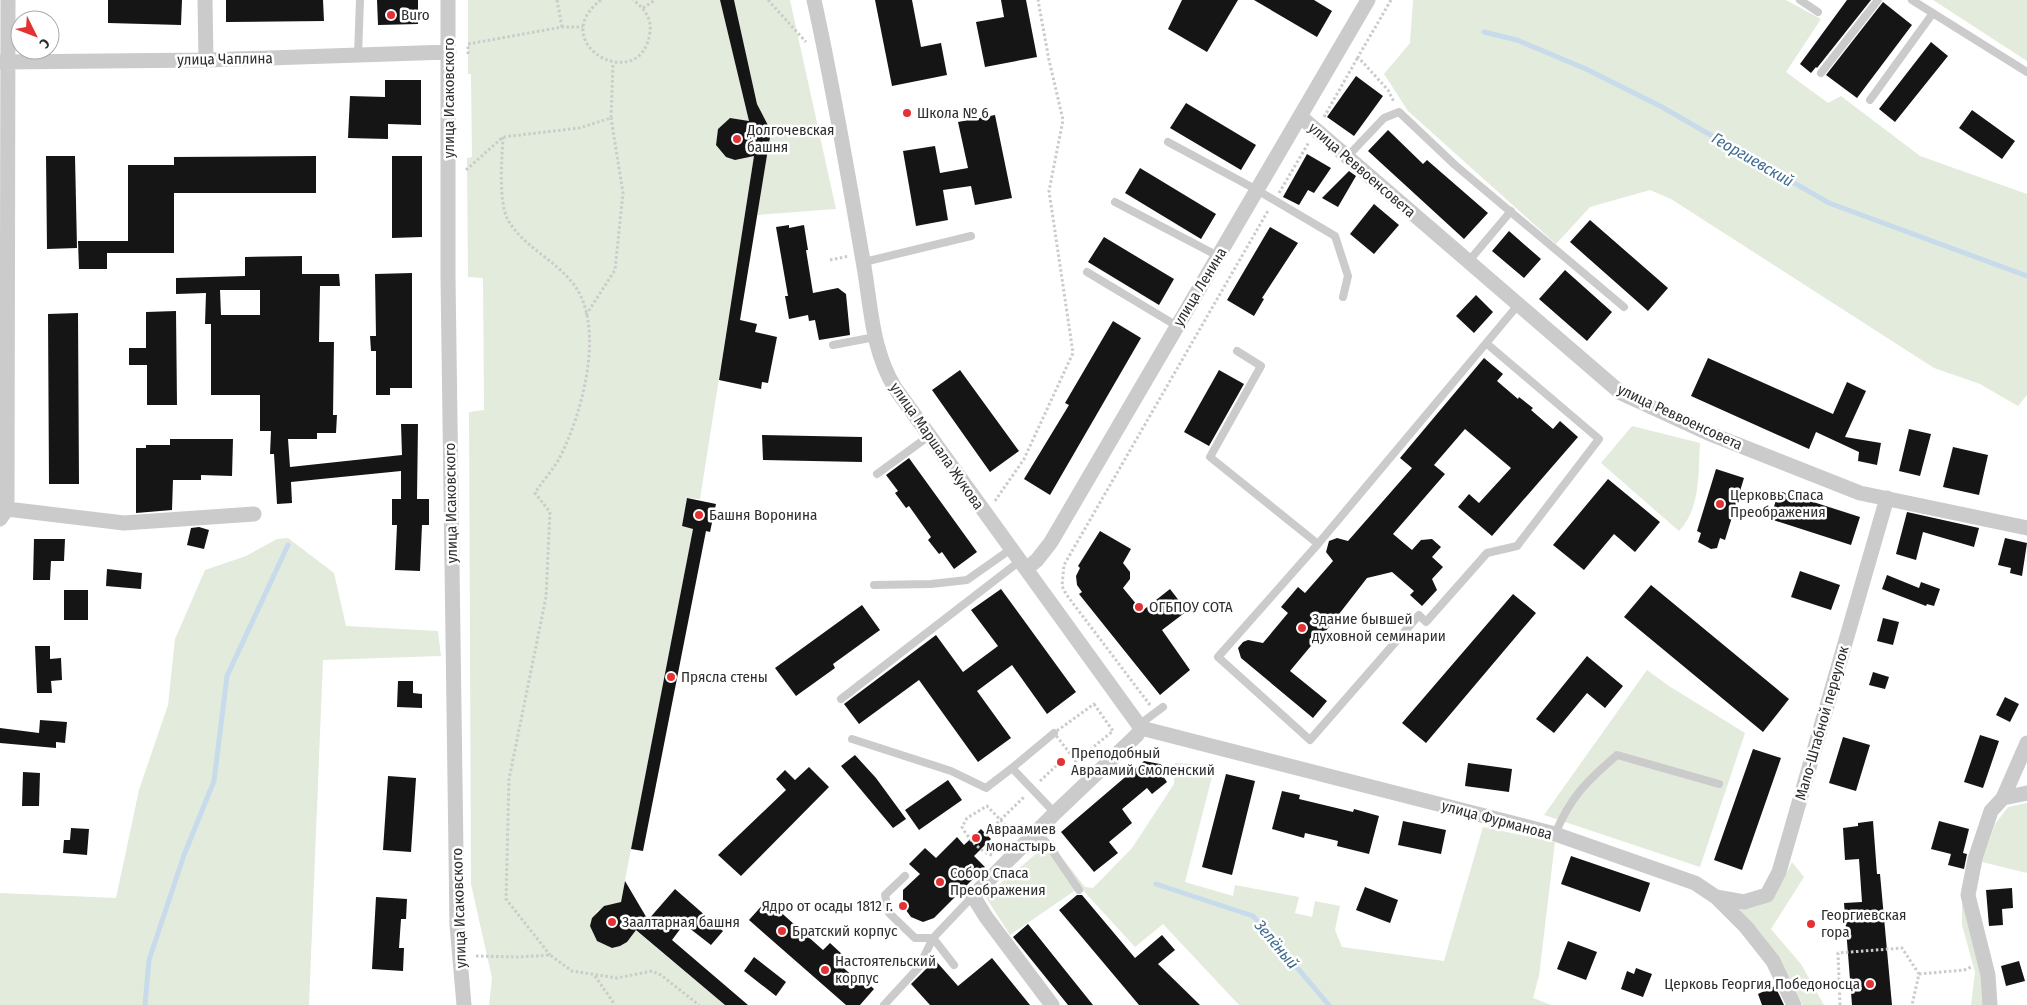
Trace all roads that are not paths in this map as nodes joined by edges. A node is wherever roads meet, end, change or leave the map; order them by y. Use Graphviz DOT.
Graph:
graph roads {
  1 [pos="8,0"];
  2 [pos="205,0"];
  3 [pos="360,0"];
  4 [pos="448,0"];
  5 [pos="814,0"];
  6 [pos="1368,0"];
  7 [pos="1800,0"];
  8 [pos="1878,0"];
  9 [pos="1912,0"];
  10 [pos="1818,12"];
  11 [pos="1933,12"];
  12 [pos="449,52"];
  13 [pos="358,55"];
  14 [pos="206,60"];
  15 [pos="4,62"];
  16 [pos="2027,72"];
  17 [pos="1821,73"];
  18 [pos="1870,100"];
  19 [pos="1300,117"];
  20 [pos="1168,142"];
  21 [pos="1348,157"];
  22 [pos="1257,190"];
  23 [pos="1115,202"];
  24 [pos="1511,211"];
  25 [pos="971,236"];
  26 [pos="1218,256"];
  27 [pos="864,262"];
  28 [pos="1468,262"];
  29 [pos="1087,272"];
  30 [pos="1343,296"];
  31 [pos="1518,305"];
  32 [pos="1624,307"];
  33 [pos="1177,326"];
  34 [pos="4,335"];
  35 [pos="875,337"];
  36 [pos="1486,343"];
  37 [pos="833,345"];
  38 [pos="1237,351"];
  39 [pos="929,436"];
  40 [pos="878,474"];
  41 [pos="1887,498"];
  42 [pos="2,513"];
  43 [pos="254,514"];
  44 [pos="2027,528"];
  45 [pos="1318,544"];
  46 [pos="1019,560"];
  47 [pos="874,585"];
  48 [pos="841,698"];
  49 [pos="1163,707"];
  50 [pos="1140,726"];
  51 [pos="1054,733"];
  52 [pos="852,739"];
  53 [pos="2027,743"];
  54 [pos="1012,768"];
  55 [pos="1718,784"];
  56 [pos="2027,793"];
  57 [pos="2002,798"];
  58 [pos="1055,812"];
  59 [pos="1036,832"];
  60 [pos="1555,834"];
  61 [pos="905,876"];
  62 [pos="1079,890"];
  63 [pos="973,896"];
  64 [pos="1716,897"];
  65 [pos="933,938"];
  66 [pos="954,965"];
  67 [pos="464,1005"];
  68 [pos="884,1005"];
  69 [pos="1052,1005"];
  70 [pos="1794,1005"];
  71 [pos="1990,1005"];
  1 -- 15 [label="street"];
  2 -- 14 [label="street"];
  3 -- 13 [label="lane"];
  4 -- 12 [label="street, улица Исаковского"];
  5 -- 27 [label="street, улица Маршала Жукова"];
  6 -- 19 [label="street, улица Ленина"];
  7 -- 10 [label="lane"];
  8 -- 17 [label="lane"];
  9 -- 11 [label="lane"];
  11 -- 16 [label="lane"];
  11 -- 18 [label="lane"];
  12 -- 13 [label="street, улица Чаплина"];
  12 -- 67 [label="street, улица Исаковского"];
  13 -- 14 [label="street, улица Чаплина"];
  14 -- 15 [label="street, улица Чаплина"];
  15 -- 34 [label="street"];
  19 -- 21 [label="street, улица Реввоенсовета"];
  19 -- 22 [label="street, улица Ленина"];
  20 -- 22 [label="lane"];
  21 -- 24 [label="lane"];
  21 -- 28 [label="street, улица Реввоенсовета"];
  22 -- 26 [label="street, улица Ленина"];
  22 -- 30 [label="lane"];
  23 -- 26 [label="lane"];
  24 -- 28 [label="lane"];
  24 -- 32 [label="lane"];
  25 -- 27 [label="lane"];
  26 -- 33 [label="street, улица Ленина"];
  27 -- 35 [label="street, улица Маршала Жукова"];
  28 -- 31 [label="street, улица Реввоенсовета"];
  29 -- 33 [label="lane"];
  31 -- 36 [label="lane"];
  31 -- 41 [label="street, улица Реввоенсовета"];
  33 -- 46 [label="street, улица Ленина"];
  34 -- 42 [label="street"];
  35 -- 37 [label="lane"];
  35 -- 39 [label="street, улица Маршала Жукова"];
  36 -- 45 [label="lane"];
  36 -- 45 [label="lane"];
  38 -- 45 [label="lane"];
  39 -- 40 [label="lane"];
  39 -- 46 [label="street, улица Маршала Жукова"];
  41 -- 44 [label="street, улица Реввоенсовета"];
  41 -- 64 [label="street, Мало-Штабной переулок"];
  42 -- 43 [label="street"];
  46 -- 47 [label="lane"];
  46 -- 48 [label="lane"];
  46 -- 50 [label="street, улица Маршала Жукова"];
  49 -- 50 [label="lane"];
  50 -- 58 [label="street"];
  50 -- 60 [label="street, улица Фурманова"];
  51 -- 54 [label="lane"];
  52 -- 54 [label="lane"];
  53 -- 57 [label="street"];
  54 -- 58 [label="lane"];
  55 -- 60 [label="lane"];
  56 -- 57 [label="street"];
  57 -- 71 [label="street"];
  58 -- 59 [label="street"];
  59 -- 62 [label="lane"];
  59 -- 63 [label="street"];
  60 -- 64 [label="street, улица Фурманова"];
  61 -- 65 [label="lane"];
  63 -- 65 [label="lane"];
  63 -- 69 [label="street"];
  64 -- 70 [label="street, улица Фурманова"];
  65 -- 66 [label="lane"];
  65 -- 68 [label="lane"];
}
